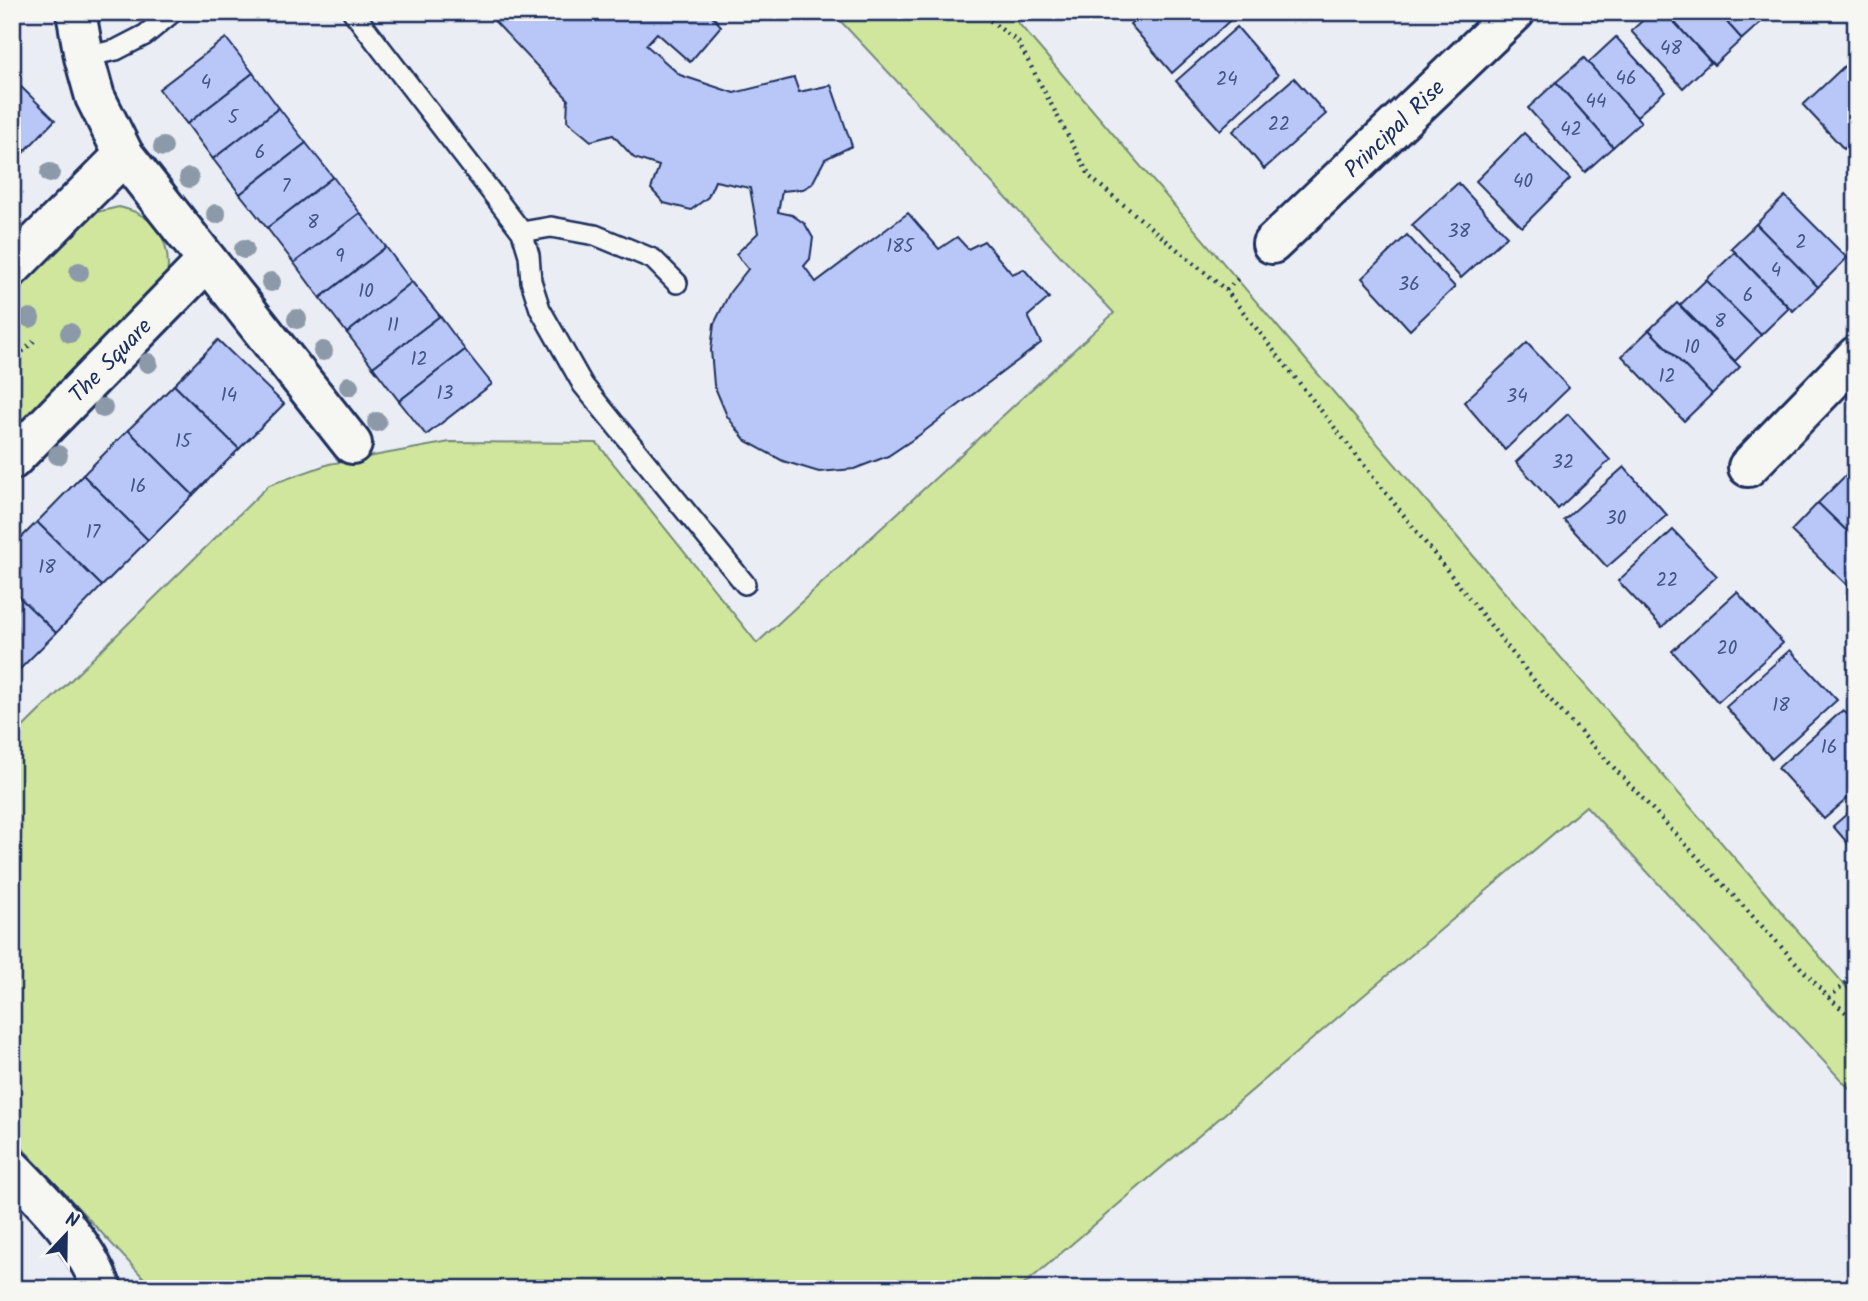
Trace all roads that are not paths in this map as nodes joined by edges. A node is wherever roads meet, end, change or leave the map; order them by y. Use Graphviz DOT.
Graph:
graph roads {
  1 [pos="76,12"];
  2 [pos="173,12"];
  3 [pos="353,12"];
  4 [pos="1515,12"];
  5 [pos="84,57"];
  6 [pos="124,155"];
  7 [pos="522,232"];
  8 [pos="1272,244"];
  9 [pos="207,261"];
  10 [pos="12,267"];
  11 [pos="677,283"];
  12 [pos="1856,356"];
  13 [pos="352,444"];
  14 [pos="12,460"];
  15 [pos="1748,467"];
  16 [pos="745,584"];
  17 [pos="12,1169"];
  18 [pos="102,1289"];
  1 -- 5 [label="street"];
  2 -- 5 [label="lane"];
  3 -- 7 [label="lane"];
  4 -- 8 [label="street, Principal Rise"];
  5 -- 6 [label="street"];
  6 -- 9 [label="street"];
  6 -- 10 [label="street"];
  7 -- 11 [label="lane"];
  7 -- 16 [label="lane"];
  9 -- 13 [label="street"];
  9 -- 14 [label="street, The Square"];
  12 -- 15 [label="street"];
  17 -- 18 [label="street"];
}
